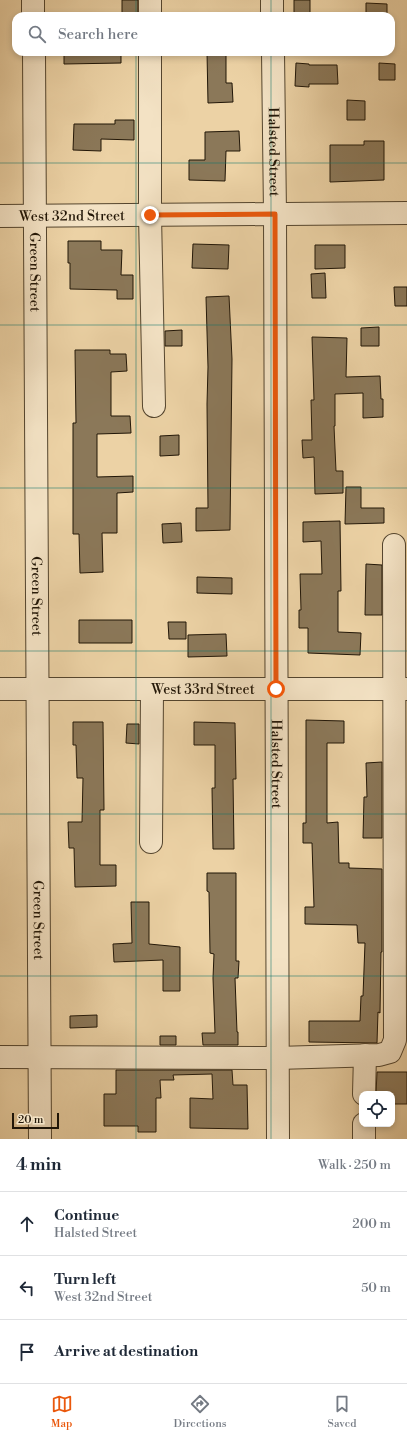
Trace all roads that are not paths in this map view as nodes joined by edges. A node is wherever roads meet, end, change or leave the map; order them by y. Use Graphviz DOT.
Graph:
graph roads {
  1 [pos="33,0"];
  2 [pos="150,0"];
  3 [pos="272,0"];
  4 [pos="34,12"];
  5 [pos="150,12"];
  6 [pos="272,12"];
  7 [pos="34,56"];
  8 [pos="150,56"];
  9 [pos="273,56"];
  10 [pos="275,214"];
  11 [pos="407,214"];
  12 [pos="150,215"];
  13 [pos="0,216"];
  14 [pos="36,216"];
  15 [pos="154,406"];
  16 [pos="394,545"];
  17 [pos="0,689"];
  18 [pos="38,689"];
  19 [pos="152,689"];
  20 [pos="276,689"];
  21 [pos="401,689"];
  22 [pos="151,842"];
  23 [pos="401,929"];
  24 [pos="401,1040"];
  25 [pos="365,1055"];
  26 [pos="40,1056"];
  27 [pos="0,1057"];
  28 [pos="277,1058"];
  29 [pos="364,1091"];
  30 [pos="364,1127"];
  31 [pos="40,1139"];
  32 [pos="278,1139"];
  33 [pos="364,1139"];
  1 -- 4 [label="street"];
  2 -- 5 [label="street"];
  3 -- 6 [label="street"];
  7 -- 14 [label="street, Green Street"];
  8 -- 12 [label="street"];
  9 -- 10 [label="street, Halsted Street"];
  10 -- 11 [label="street, West 32nd Street"];
  10 -- 12 [label="street, West 32nd Street"];
  10 -- 20 [label="street, Halsted Street"];
  12 -- 14 [label="street, West 32nd Street"];
  12 -- 15 [label="street"];
  13 -- 14 [label="street, West 32nd Street"];
  14 -- 18 [label="street, Green Street"];
  16 -- 21 [label="street"];
  17 -- 18 [label="street, West 33rd Street"];
  18 -- 19 [label="street, West 33rd Street"];
  18 -- 26 [label="street, Green Street"];
  19 -- 20 [label="street, West 33rd Street"];
  19 -- 22 [label="street"];
  20 -- 21 [label="street, West 33rd Street"];
  20 -- 28 [label="street, Halsted Street"];
  21 -- 23 [label="street"];
  23 -- 24 [label="street"];
  24 -- 25 [label="street"];
  25 -- 28 [label="street"];
  25 -- 29 [label="street"];
  26 -- 27 [label="street"];
  26 -- 28 [label="street"];
  26 -- 31 [label="street, Green Street"];
  28 -- 32 [label="street, Halsted Street"];
  30 -- 33 [label="street"];
}
